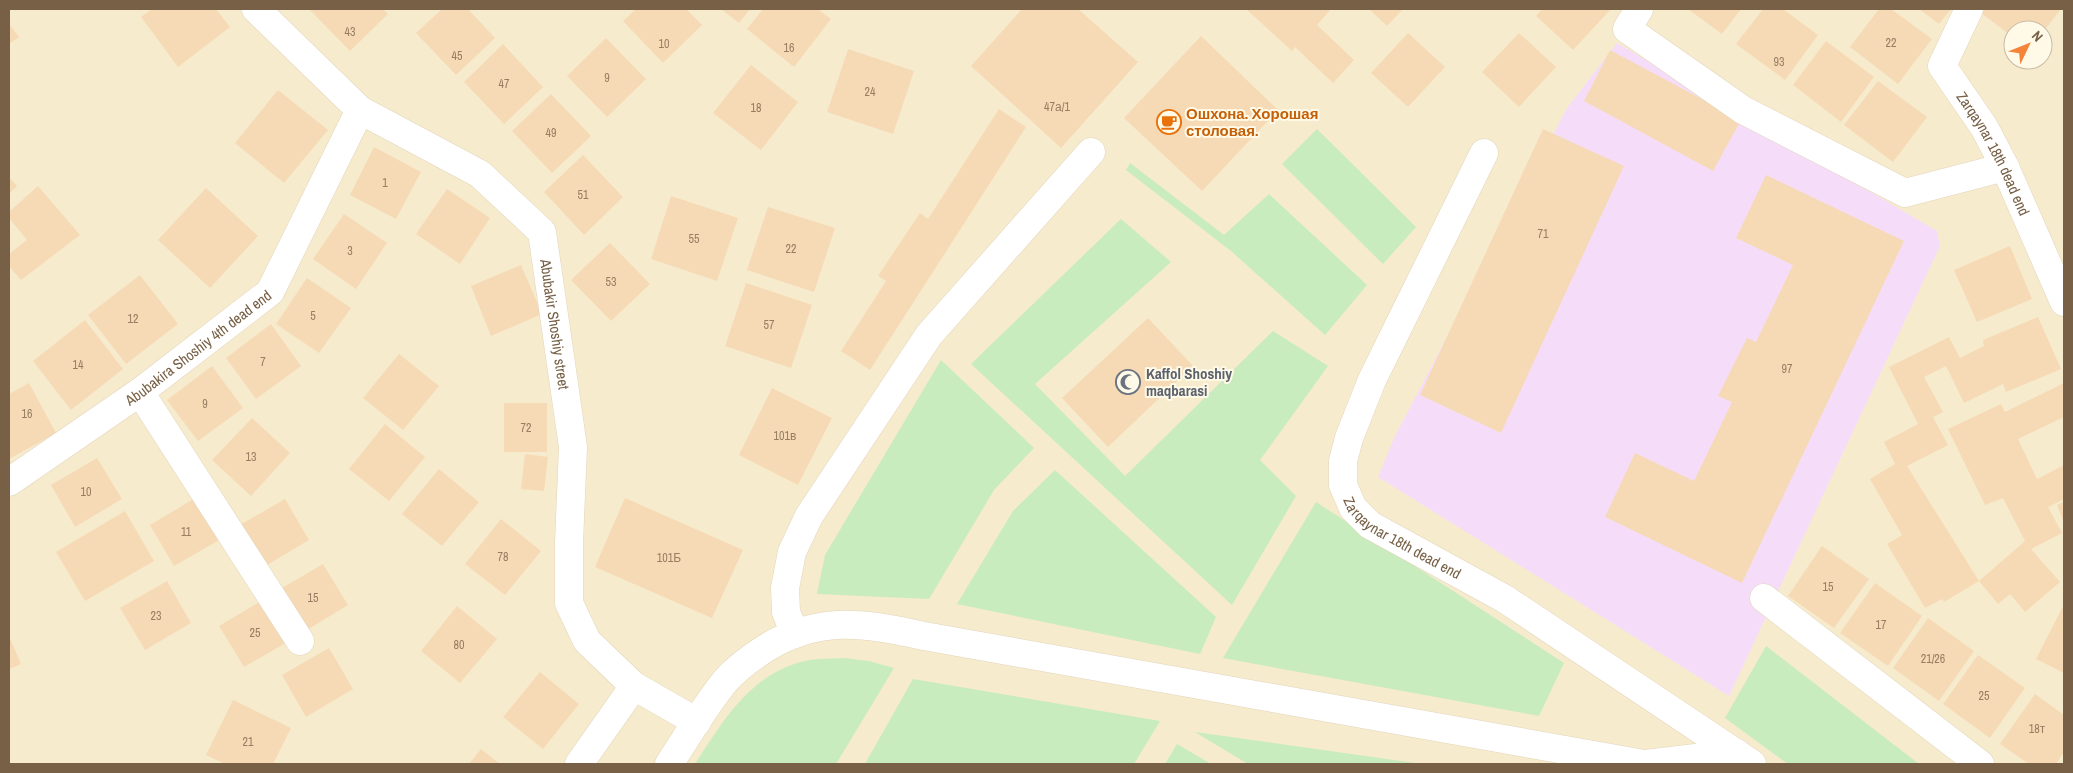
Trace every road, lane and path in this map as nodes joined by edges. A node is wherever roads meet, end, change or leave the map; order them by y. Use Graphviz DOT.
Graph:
graph roads {
  1 [pos="256,9"];
  2 [pos="1969,9"];
  3 [pos="1633,19"];
  4 [pos="360,110"];
  5 [pos="1090,152"];
  6 [pos="1484,153"];
  7 [pos="2005,167"];
  8 [pos="2064,302"];
  9 [pos="140,392"];
  10 [pos="9,482"];
  11 [pos="1764,598"];
  12 [pos="795,634"];
  13 [pos="300,641"];
  14 [pos="634,686"];
  15 [pos="697,722"];
  16 [pos="1745,759"];
  17 [pos="580,764"];
  18 [pos="669,764"];
  19 [pos="1645,764"];
  20 [pos="1980,764"];
  1 -- 4 [label="street, Abubakir Shoshiy street"];
  2 -- 7 [label="street, Zarqaynar 18th dead end"];
  3 -- 7 [label="street"];
  4 -- 9 [label="street, Abubakira Shoshiy 4th dead end"];
  4 -- 14 [label="street, Abubakir Shoshiy street"];
  5 -- 12 [label="street"];
  6 -- 16 [label="street, Zarqaynar 18th dead end"];
  7 -- 8 [label="street, Zarqaynar 18th dead end"];
  9 -- 10 [label="street, Abubakira Shoshiy 4th dead end"];
  9 -- 13 [label="street"];
  11 -- 20 [label="street"];
  12 -- 15 [label="street"];
  12 -- 19 [label="street"];
  14 -- 15 [label="street, Abubakir Shoshiy street"];
  14 -- 17 [label="street"];
  15 -- 18 [label="street"];
  16 -- 19 [label="street"];
}
